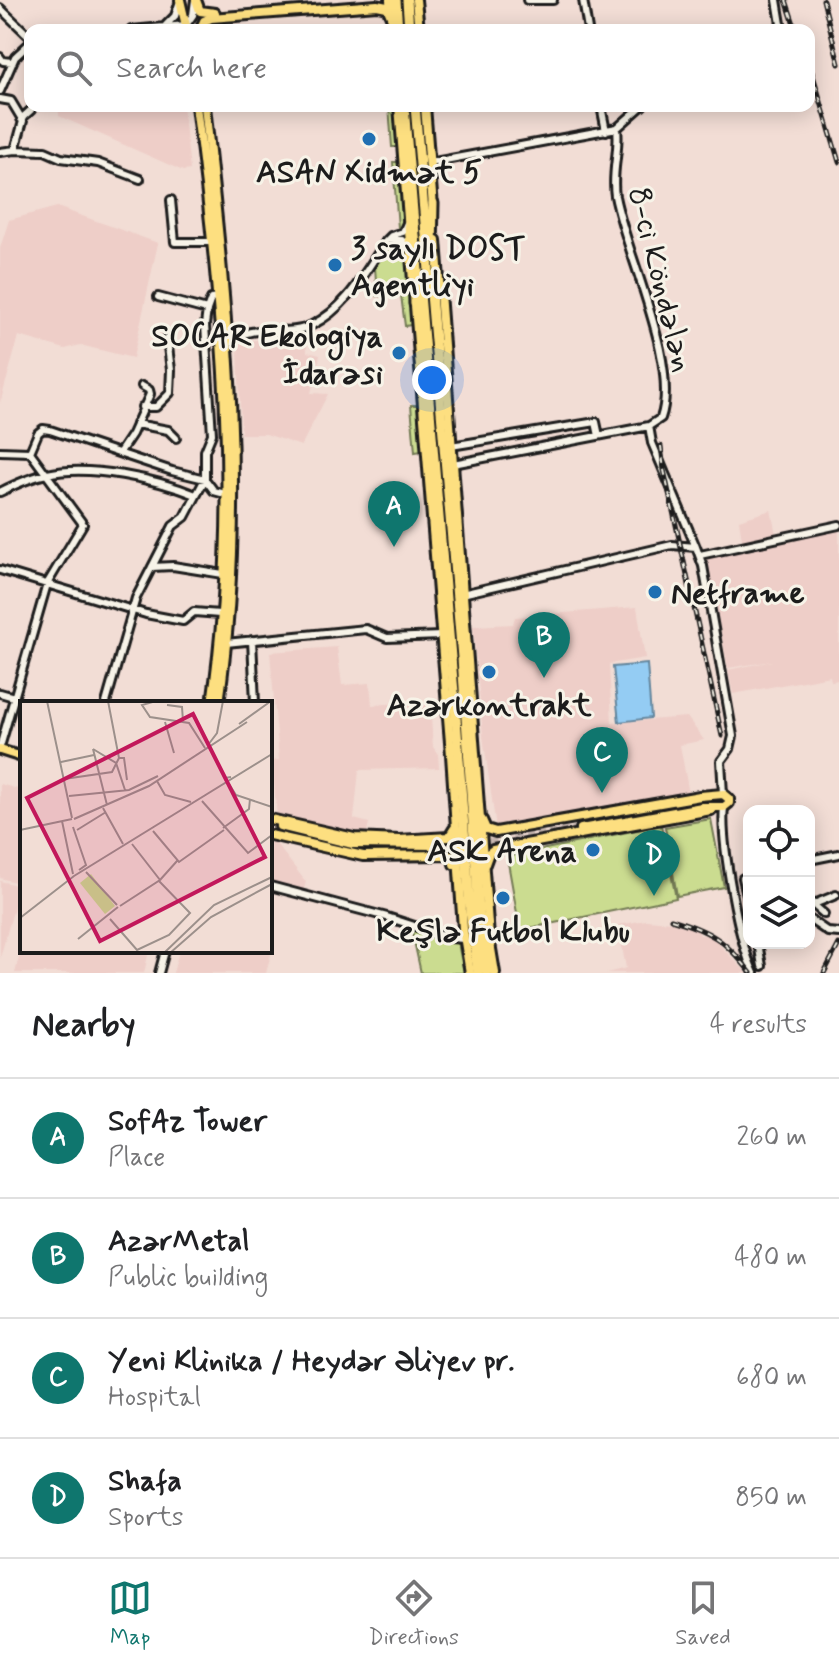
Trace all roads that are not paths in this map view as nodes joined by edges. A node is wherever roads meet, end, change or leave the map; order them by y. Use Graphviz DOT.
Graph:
graph roads {
  1 [pos="179,0"];
  2 [pos="195,0"];
  3 [pos="376,0"];
  4 [pos="390,0"];
  5 [pos="396,0"];
  6 [pos="407,0"];
  7 [pos="416,0"];
  8 [pos="527,0"];
  9 [pos="553,0"];
  10 [pos="583,0"];
  11 [pos="777,0"];
  12 [pos="0,8"];
  13 [pos="392,19"];
  14 [pos="182,24"];
  15 [pos="183,24"];
  16 [pos="185,24"];
  17 [pos="198,24"];
  18 [pos="202,24"];
  19 [pos="394,24"];
  20 [pos="396,24"];
  21 [pos="409,24"];
  22 [pos="418,24"];
  23 [pos="587,24"];
  24 [pos="781,24"];
  25 [pos="24,34"];
  26 [pos="24,47"];
  27 [pos="0,57"];
  28 [pos="12,62"];
  29 [pos="0,91"];
  30 [pos="0,99"];
  31 [pos="29,112"];
  32 [pos="197,112"];
  33 [pos="205,112"];
  34 [pos="402,112"];
  35 [pos="402,112"];
  36 [pos="416,112"];
  37 [pos="425,112"];
  38 [pos="602,112"];
  39 [pos="635,112"];
  40 [pos="21,119"];
  41 [pos="617,128"];
  42 [pos="606,131"];
  43 [pos="15,150"];
  44 [pos="0,152"];
  45 [pos="429,163"];
  46 [pos="140,179"];
  47 [pos="171,200"];
  48 [pos="433,203"];
  49 [pos="408,215"];
  50 [pos="214,224"];
  51 [pos="386,241"];
  52 [pos="212,242"];
  53 [pos="414,250"];
  54 [pos="158,297"];
  55 [pos="218,298"];
  56 [pos="431,298"];
  57 [pos="415,304"];
  58 [pos="207,310"];
  59 [pos="228,325"];
  60 [pos="243,333"];
  61 [pos="167,339"];
  62 [pos="229,344"];
  63 [pos="228,378"];
  64 [pos="142,386"];
  65 [pos="142,407"];
  66 [pos="136,424"];
  67 [pos="649,426"];
  68 [pos="599,436"];
  69 [pos="176,438"];
  70 [pos="211,440"];
  71 [pos="226,445"];
  72 [pos="451,446"];
  73 [pos="0,451"];
  74 [pos="30,452"];
  75 [pos="120,452"];
  76 [pos="453,464"];
  77 [pos="48,473"];
  78 [pos="205,479"];
  79 [pos="0,492"];
  80 [pos="225,494"];
  81 [pos="196,495"];
  82 [pos="839,525"];
  83 [pos="696,547"];
  84 [pos="700,555"];
  85 [pos="152,567"];
  86 [pos="0,570"];
  87 [pos="223,574"];
  88 [pos="47,584"];
  89 [pos="462,594"];
  90 [pos="133,608"];
  91 [pos="220,614"];
  92 [pos="441,636"];
  93 [pos="252,640"];
  94 [pos="226,643"];
  95 [pos="0,693"];
  96 [pos="14,697"];
  97 [pos="216,698"];
  98 [pos="107,701"];
  99 [pos="255,701"];
  100 [pos="0,751"];
  101 [pos="20,758"];
  102 [pos="718,795"];
  103 [pos="720,808"];
  104 [pos="480,816"];
  105 [pos="455,820"];
  106 [pos="568,820"];
  107 [pos="272,827"];
  108 [pos="272,828"];
  109 [pos="496,832"];
  110 [pos="569,838"];
  111 [pos="433,847"];
  112 [pos="500,849"];
  113 [pos="839,854"];
  114 [pos="815,859"];
  115 [pos="484,873"];
  116 [pos="743,877"];
  117 [pos="731,878"];
  118 [pos="272,887"];
  119 [pos="836,895"];
  120 [pos="815,901"];
  121 [pos="815,905"];
  122 [pos="824,914"];
  123 [pos="815,923"];
  124 [pos="463,929"];
  125 [pos="839,933"];
  126 [pos="464,939"];
  127 [pos="759,949"];
  128 [pos="164,953"];
  129 [pos="762,966"];
  130 [pos="159,973"];
  131 [pos="470,973"];
  132 [pos="478,973"];
  133 [pos="487,973"];
  134 [pos="495,973"];
  135 [pos="754,973"];
  1 -- 14 [label="street"];
  1 -- 15 [label="main road"];
  2 -- 3 [label="main road"];
  2 -- 16 [label="street"];
  2 -- 17 [label="main road"];
  4 -- 13 [label="main road"];
  5 -- 20 [label="highway"];
  6 -- 21 [label="highway"];
  7 -- 22 [label="main road"];
  8 -- 9 [label="street"];
  10 -- 23 [label="street"];
  11 -- 24 [label="street"];
  12 -- 25 [label="street"];
  13 -- 18 [label="main road"];
  13 -- 19 [label="main road"];
  26 -- 28 [label="street"];
  27 -- 28 [label="street"];
  28 -- 29 [label="street"];
  30 -- 40 [label="street"];
  31 -- 40 [label="street"];
  32 -- 50 [label="main road"];
  33 -- 50 [label="main road"];
  34 -- 49 [label="main road"];
  35 -- 53 [label="highway"];
  36 -- 56 [label="highway"];
  37 -- 45 [label="main road"];
  38 -- 42 [label="street"];
  39 -- 41 [label="street"];
  40 -- 43 [label="street"];
  41 -- 42 [label="street"];
  41 -- 67 [label="street, 8-ci Köndələn"];
  42 -- 45 [label="street"];
  43 -- 44 [label="street"];
  43 -- 46 [label="street"];
  45 -- 48 [label="main road"];
  47 -- 52 [label="street"];
  48 -- 56 [label="highway"];
  48 -- 72 [label="main road"];
  49 -- 51 [label="street"];
  49 -- 53 [label="main road"];
  50 -- 52 [label="main road"];
  50 -- 59 [label="main road"];
  51 -- 53 [label="street"];
  51 -- 60 [label="street"];
  52 -- 55 [label="main road"];
  53 -- 57 [label="highway"];
  53 -- 132 [label="highway"];
  54 -- 58 [label="street"];
  55 -- 58 [label="street"];
  55 -- 63 [label="main road"];
  56 -- 133 [label="highway"];
  57 -- 92 [label="main road"];
  58 -- 70 [label="street"];
  59 -- 60 [label="street"];
  59 -- 62 [label="main road"];
  60 -- 62 [label="street"];
  61 -- 65 [label="street"];
  62 -- 63 [label="main road"];
  63 -- 71 [label="main road"];
  63 -- 94 [label="main road"];
  64 -- 65 [label="street"];
  65 -- 66 [label="street"];
  66 -- 69 [label="street"];
  66 -- 75 [label="street"];
  67 -- 68 [label="street"];
  67 -- 83 [label="street"];
  68 -- 72 [label="street"];
  68 -- 76 [label="street"];
  70 -- 71 [label="street"];
  70 -- 78 [label="street"];
  71 -- 80 [label="main road"];
  72 -- 76 [label="main road"];
  73 -- 74 [label="street"];
  74 -- 75 [label="street"];
  74 -- 77 [label="street"];
  75 -- 78 [label="street"];
  76 -- 89 [label="main road"];
  77 -- 79 [label="street"];
  77 -- 81 [label="street"];
  77 -- 88 [label="street"];
  78 -- 80 [label="street"];
  78 -- 81 [label="street"];
  80 -- 87 [label="main road"];
  81 -- 85 [label="street"];
  82 -- 84 [label="street"];
  83 -- 84 [label="street"];
  83 -- 89 [label="street"];
  84 -- 102 [label="street"];
  85 -- 87 [label="street"];
  85 -- 90 [label="street"];
  86 -- 88 [label="street"];
  87 -- 91 [label="main road"];
  88 -- 90 [label="street"];
  88 -- 96 [label="street"];
  89 -- 104 [label="main road"];
  90 -- 91 [label="street"];
  90 -- 98 [label="street"];
  91 -- 97 [label="main road"];
  92 -- 93 [label="street"];
  92 -- 105 [label="main road"];
  93 -- 94 [label="street"];
  93 -- 99 [label="street"];
  94 -- 97 [label="main road"];
  95 -- 96 [label="street"];
  96 -- 100 [label="street"];
  100 -- 101 [label="main road"];
  102 -- 103 [label="main road"];
  102 -- 103 [label="main road"];
  102 -- 106 [label="main road"];
  103 -- 110 [label="main road"];
  103 -- 117 [label="street"];
  104 -- 109 [label="main road"];
  104 -- 115 [label="main road"];
  105 -- 111 [label="main road"];
  105 -- 124 [label="main road"];
  106 -- 109 [label="main road"];
  106 -- 110 [label="main road"];
  107 -- 111 [label="main road"];
  108 -- 111 [label="main road"];
  109 -- 112 [label="main road"];
  110 -- 112 [label="main road"];
  111 -- 124 [label="main road"];
  112 -- 115 [label="main road"];
  113 -- 114 [label="street"];
  115 -- 134 [label="main road"];
  116 -- 117 [label="street"];
  117 -- 135 [label="street"];
  118 -- 126 [label="street"];
  119 -- 120 [label="street"];
  121 -- 122 [label="street"];
  123 -- 125 [label="street"];
  124 -- 126 [label="main road"];
  126 -- 131 [label="main road"];
  127 -- 129 [label="street"];
  128 -- 130 [label="street"];
}
